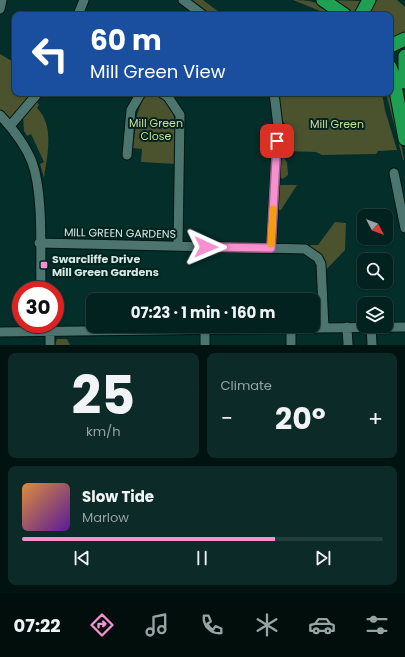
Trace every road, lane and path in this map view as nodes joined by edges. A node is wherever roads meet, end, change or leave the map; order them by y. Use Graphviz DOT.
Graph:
graph roads {
  1 [pos="2,0"];
  2 [pos="84,0"];
  3 [pos="183,0"];
  4 [pos="322,0"];
  5 [pos="369,0"];
  6 [pos="0,9"];
  7 [pos="79,12"];
  8 [pos="199,12"];
  9 [pos="340,12"];
  10 [pos="363,12"];
  11 [pos="405,40"];
  12 [pos="393,45"];
  13 [pos="405,56"];
  14 [pos="393,75"];
  15 [pos="405,82"];
  16 [pos="35,96"];
  17 [pos="139,96"];
  18 [pos="166,96"];
  19 [pos="274,96"];
  20 [pos="0,115"];
  21 [pos="10,126"];
  22 [pos="405,139"];
  23 [pos="127,155"];
  24 [pos="394,173"];
  25 [pos="405,228"];
  26 [pos="39,243"];
  27 [pos="178,246"];
  28 [pos="271,248"];
  29 [pos="41,281"];
  30 [pos="347,327"];
  31 [pos="357,327"];
  32 [pos="393,327"];
  33 [pos="405,327"];
  34 [pos="320,328"];
  35 [pos="324,328"];
  36 [pos="64,329"];
  37 [pos="86,329"];
  38 [pos="12,331"];
  39 [pos="0,332"];
  40 [pos="46,333"];
  41 [pos="205,333"];
  42 [pos="291,333"];
  43 [pos="371,333"];
  44 [pos="50,345"];
  45 [pos="205,345"];
  46 [pos="292,345"];
  47 [pos="348,345"];
  48 [pos="372,345"];
  1 -- 6 [label="street"];
  2 -- 7 [label="street"];
  3 -- 8 [label="street"];
  4 -- 9 [label="highway"];
  5 -- 10 [label="highway"];
  11 -- 12 [label="highway"];
  13 -- 15 [label="highway"];
  14 -- 22 [label="highway"];
  16 -- 21 [label="street"];
  17 -- 23 [label="street"];
  18 -- 27 [label="street"];
  19 -- 28 [label="street"];
  20 -- 21 [label="street"];
  21 -- 26 [label="street"];
  24 -- 25 [label="street"];
  26 -- 27 [label="street, MILL GREEN GARDENS"];
  26 -- 29 [label="street"];
  27 -- 28 [label="street, MILL GREEN GARDENS"];
  28 -- 35 [label="street, MILL GREEN GARDENS"];
  30 -- 31 [label="street"];
  30 -- 35 [label="street"];
  30 -- 47 [label="street"];
  32 -- 33 [label="street"];
  34 -- 35 [label="street"];
  36 -- 37 [label="street"];
  38 -- 39 [label="street"];
  40 -- 44 [label="street"];
  41 -- 45 [label="street"];
  42 -- 46 [label="street"];
  43 -- 48 [label="street"];
}
